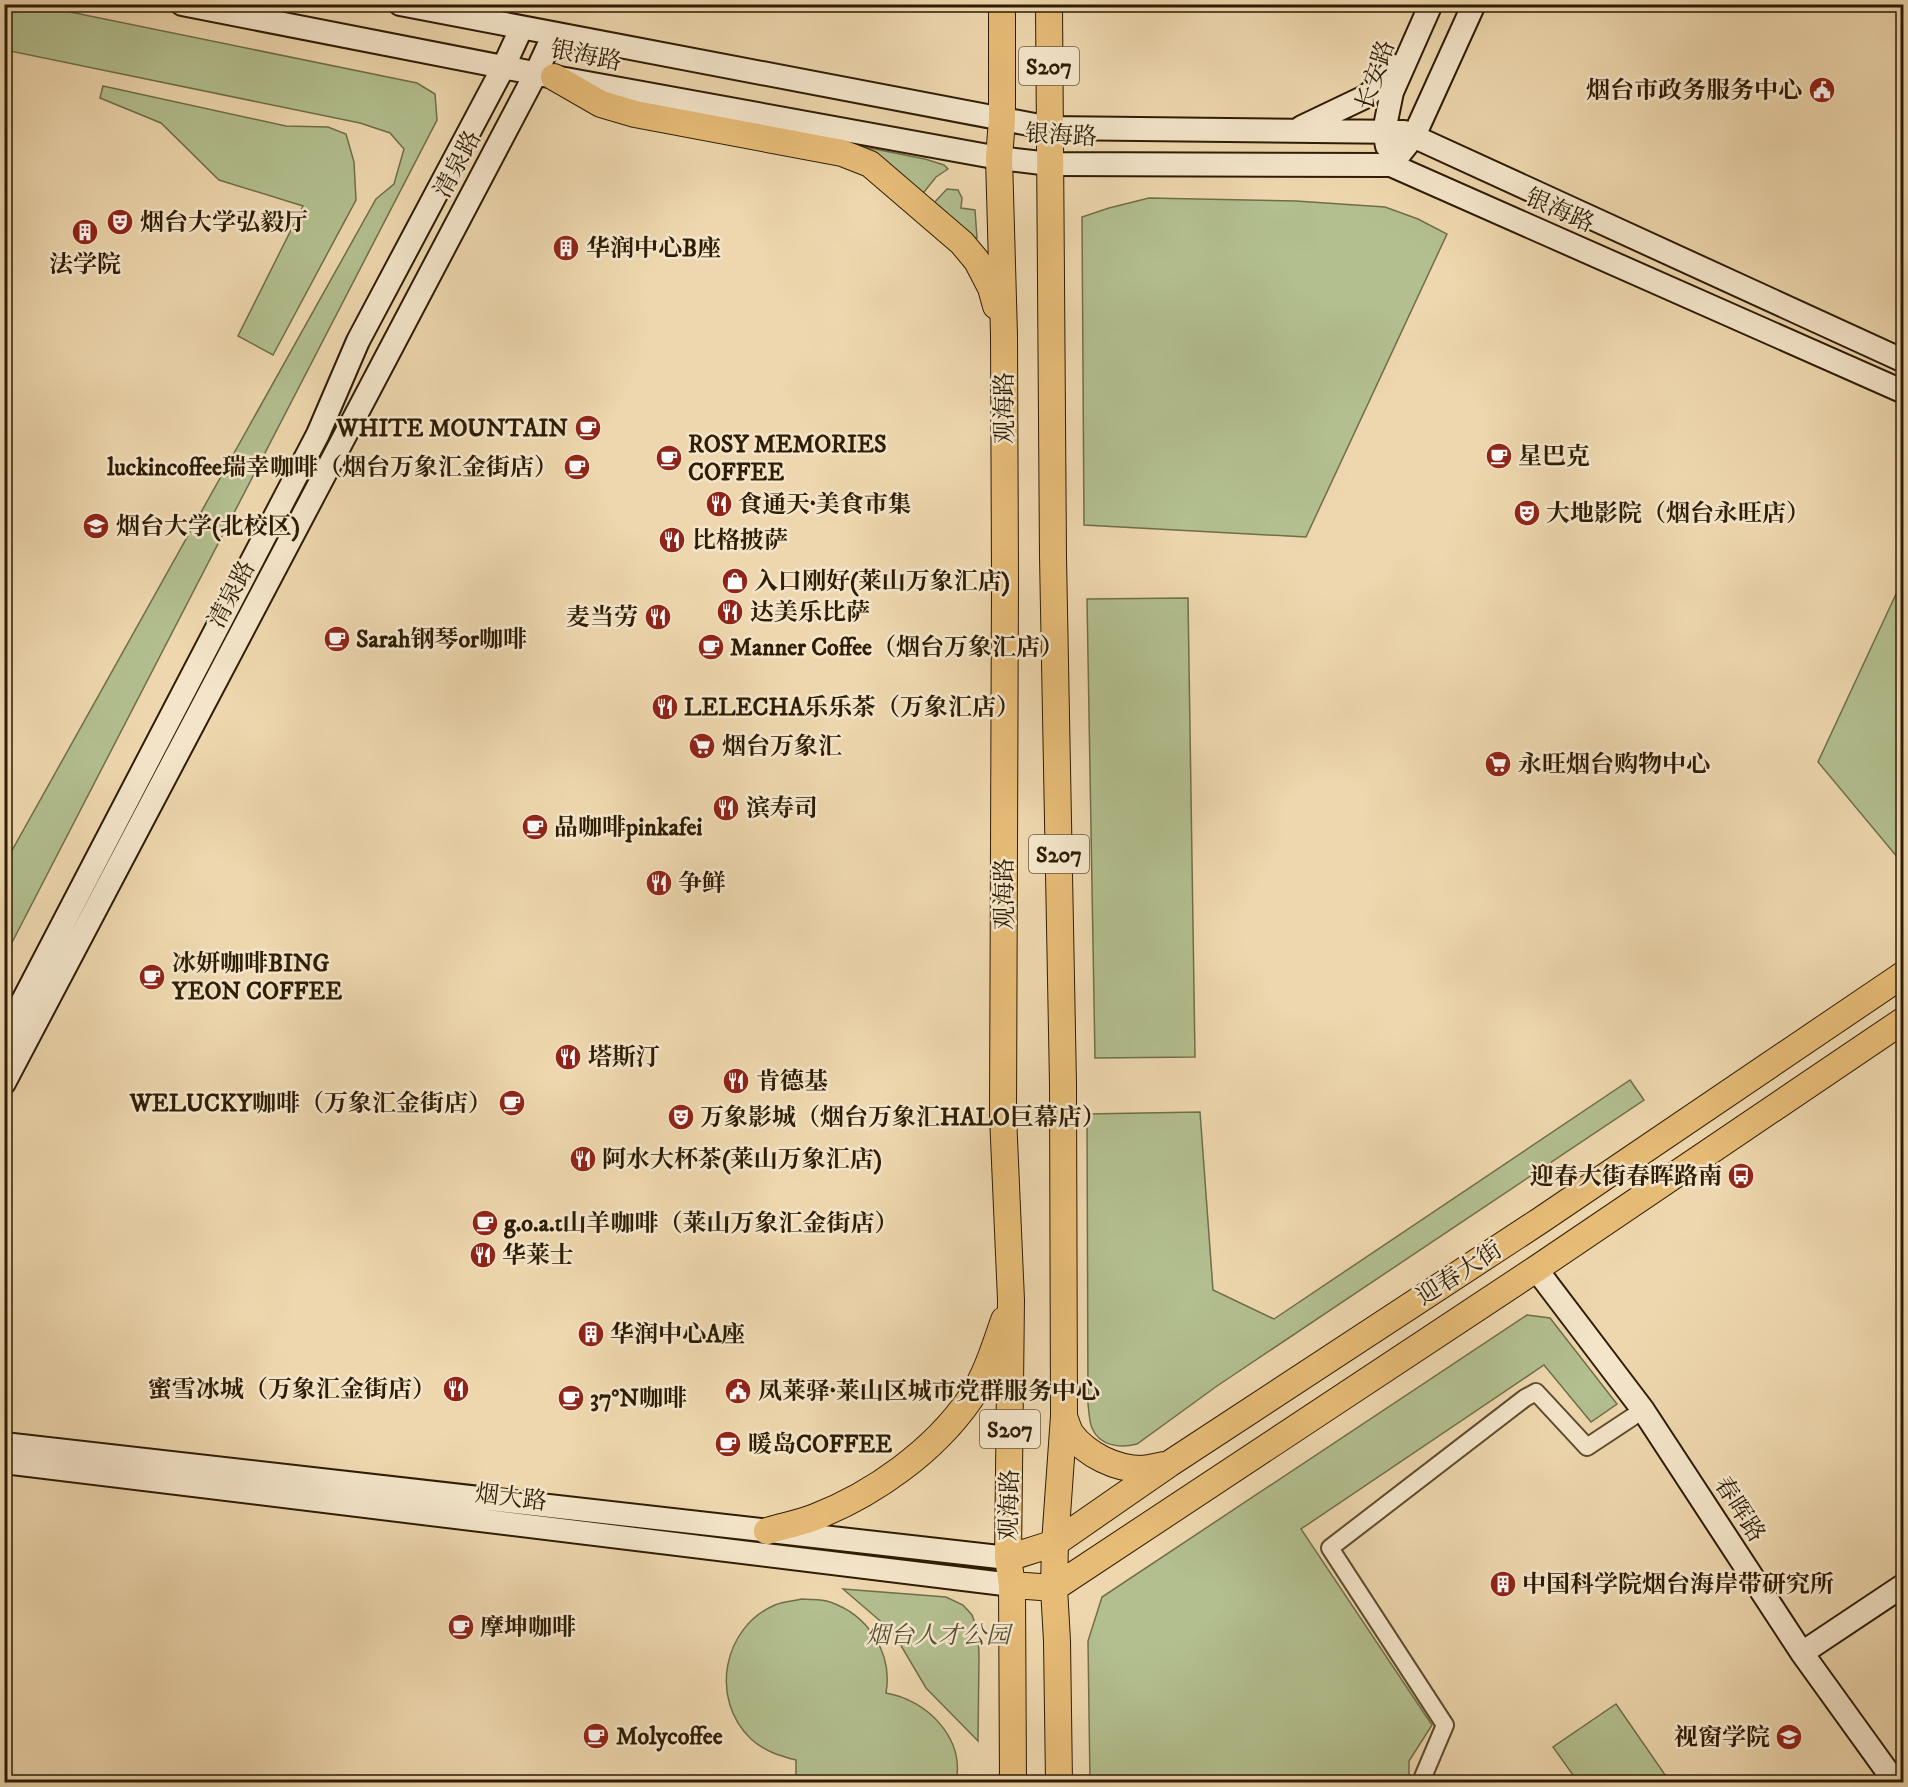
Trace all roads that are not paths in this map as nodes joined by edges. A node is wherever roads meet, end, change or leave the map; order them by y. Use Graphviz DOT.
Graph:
graph roads {
  1 [pos="182,4"];
  2 [pos="400,4"];
  3 [pos="1002,4"];
  4 [pos="1049,4"];
  5 [pos="1473,4"];
  6 [pos="1427,13"];
  7 [pos="521,29"];
  8 [pos="554,34"];
  9 [pos="1459,37"];
  10 [pos="1411,49"];
  11 [pos="504,66"];
  12 [pos="545,75"];
  13 [pos="1002,120"];
  14 [pos="1050,128"];
  15 [pos="1294,130"];
  16 [pos="1384,131"];
  17 [pos="1414,136"];
  18 [pos="999,158"];
  19 [pos="1050,164"];
  20 [pos="1391,165"];
  21 [pos="1004,334"];
  22 [pos="1904,361"];
  23 [pos="1904,392"];
  24 [pos="1904,974"];
  25 [pos="1904,1020"];
  26 [pos="4,1037"];
  27 [pos="4,1083"];
  28 [pos="1536,1269"];
  29 [pos="1011,1300"];
  30 [pos="1642,1410"];
  31 [pos="1064,1416"];
  32 [pos="4,1435"];
  33 [pos="4,1444"];
  34 [pos="33,1447"];
  35 [pos="4,1462"];
  36 [pos="1169,1464"];
  37 [pos="767,1531"];
  38 [pos="1055,1543"];
  39 [pos="1008,1558"];
  40 [pos="1012,1585"];
  41 [pos="1904,1585"];
  42 [pos="1054,1588"];
  43 [pos="1803,1653"];
  44 [pos="1013,1782"];
  45 [pos="1059,1782"];
  46 [pos="1423,1782"];
  47 [pos="1895,1782"];
  1 -- 11 [label="main road, 银海路"];
  2 -- 7 [label="main road, 银海路"];
  3 -- 13 [label="main road, 观海路 / S207"];
  4 -- 14 [label="main road, 观海路 / S207"];
  5 -- 9 [label="main road"];
  6 -- 9 [label="main road"];
  6 -- 10 [label="main road, 长安路"];
  7 -- 8 [label="main road, 银海路"];
  7 -- 11 [label="main road, 清泉路"];
  8 -- 12 [label="main road, 清泉路"];
  8 -- 13 [label="main road, 银海路"];
  9 -- 17 [label="main road"];
  10 -- 15 [label="main road"];
  10 -- 16 [label="main road, 长安路"];
  11 -- 12 [label="main road, 银海路"];
  11 -- 26 [label="main road, 清泉路"];
  12 -- 18 [label="main road, 银海路"];
  12 -- 21 [label="main road"];
  12 -- 27 [label="main road, 清泉路"];
  13 -- 14 [label="main road, 银海路"];
  13 -- 18 [label="main road, 观海路 / S207"];
  14 -- 15 [label="main road, 银海路"];
  14 -- 19 [label="main road, 观海路 / S207"];
  15 -- 16 [label="main road, 银海路"];
  16 -- 17 [label="main road, 银海路"];
  16 -- 20 [label="main road, 长安路"];
  17 -- 20 [label="main road"];
  17 -- 22 [label="main road, 银海路"];
  18 -- 19 [label="main road, 银海路"];
  18 -- 21 [label="main road, 观海路 / S207"];
  19 -- 20 [label="main road, 银海路"];
  19 -- 31 [label="main road, 观海路 / S207"];
  20 -- 23 [label="main road, 银海路"];
  21 -- 29 [label="main road, 观海路 / S207"];
  24 -- 36 [label="main road, 迎春大街"];
  25 -- 28 [label="main road, 迎春大街"];
  28 -- 30 [label="main road, 春晖路"];
  28 -- 42 [label="main road, 迎春大街"];
  29 -- 37 [label="main road"];
  29 -- 39 [label="main road, 观海路 / S207"];
  30 -- 43 [label="main road, 春晖路"];
  30 -- 46 [label="street"];
  31 -- 36 [label="main road"];
  31 -- 38 [label="main road, 观海路 / S207"];
  32 -- 34 [label="main road"];
  33 -- 34 [label="main road, 烟大路"];
  34 -- 37 [label="main road, 烟大路"];
  35 -- 40 [label="main road, 烟大路"];
  36 -- 38 [label="main road, 迎春大街"];
  37 -- 39 [label="main road, 烟大路"];
  38 -- 39 [label="main road, 迎春大街"];
  38 -- 42 [label="main road, 观海路 / S207"];
  39 -- 40 [label="main road, 观海路 / S207"];
  40 -- 42 [label="main road"];
  40 -- 44 [label="main road, 观海路 / S207"];
  41 -- 43 [label="main road"];
  42 -- 45 [label="main road, 观海路 / S207"];
  43 -- 47 [label="main road, 春晖路"];
}
